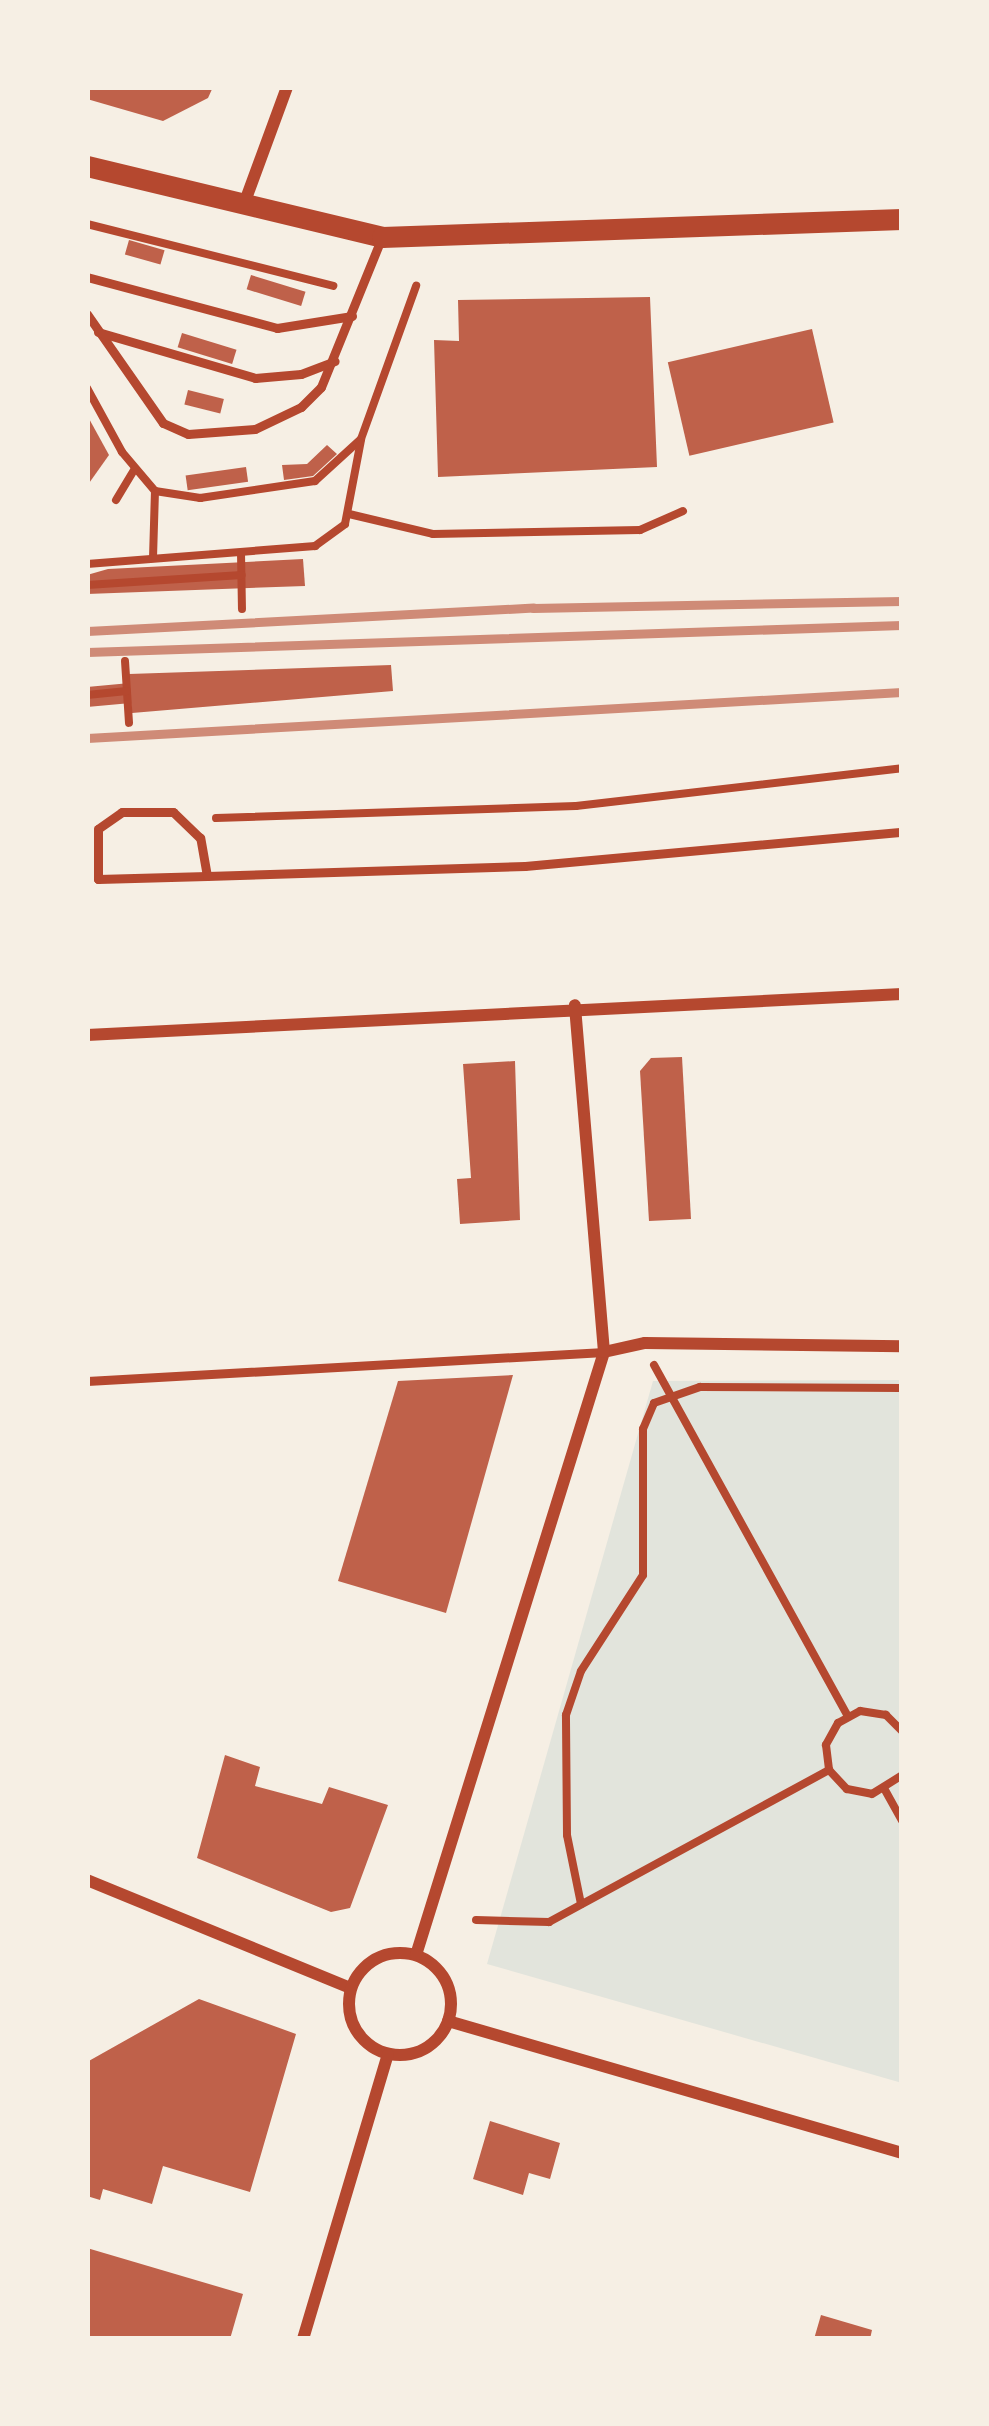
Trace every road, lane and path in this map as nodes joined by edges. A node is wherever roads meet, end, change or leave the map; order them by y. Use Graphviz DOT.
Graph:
graph roads {
  1 [pos="287,87"];
  2 [pos="87,166"];
  3 [pos="244,206"];
  4 [pos="902,219"];
  5 [pos="87,224"];
  6 [pos="382,237"];
  7 [pos="87,277"];
  8 [pos="334,286"];
  9 [pos="87,314"];
  10 [pos="352,316"];
  11 [pos="96,332"];
  12 [pos="335,361"];
  13 [pos="361,439"];
  14 [pos="134,470"];
  15 [pos="155,491"];
  16 [pos="116,500"];
  17 [pos="683,511"];
  18 [pos="349,514"];
  19 [pos="241,553"];
  20 [pos="153,558"];
  21 [pos="87,564"];
  22 [pos="242,575"];
  23 [pos="87,585"];
  24 [pos="242,609"];
  25 [pos="125,661"];
  26 [pos="127,691"];
  27 [pos="87,695"];
  28 [pos="129,723"];
  29 [pos="902,768"];
  30 [pos="199,807"];
  31 [pos="902,832"];
  32 [pos="207,876"];
  33 [pos="902,994"];
  34 [pos="575,1005"];
  35 [pos="87,1035"];
  36 [pos="645,1342"];
  37 [pos="902,1346"];
  38 [pos="604,1352"];
  39 [pos="87,1381"];
  40 [pos="902,1388"];
  41 [pos="666,1394"];
  42 [pos="848,1716"];
  43 [pos="902,1731"];
  44 [pos="829,1770"];
  45 [pos="902,1775"];
  46 [pos="885,1790"];
  47 [pos="902,1821"];
  48 [pos="87,1880"];
  49 [pos="581,1904"];
  50 [pos="476,1920"];
  51 [pos="416,1954"];
  52 [pos="350,1988"];
  53 [pos="448,2021"];
  54 [pos="388,2054"];
  55 [pos="902,2152"];
  56 [pos="303,2339"];
  1 -- 3 [label="street"];
  2 -- 3 [label="street"];
  3 -- 6 [label="street"];
  4 -- 6 [label="street"];
  5 -- 8 [label="path"];
  6 -- 10 [label="lane"];
  7 -- 10 [label="lane"];
  9 -- 11 [label="lane"];
  10 -- 12 [label="lane"];
  11 -- 12 [label="lane"];
  11 -- 12 [label="lane"];
  13 -- 18 [label="path"];
  14 -- 16 [label="path"];
  15 -- 20 [label="path"];
  17 -- 18 [label="path"];
  18 -- 19 [label="path"];
  19 -- 20 [label="path"];
  19 -- 22 [label="path"];
  20 -- 21 [label="path"];
  22 -- 23 [label="path"];
  22 -- 24 [label="path"];
  25 -- 26 [label="path"];
  26 -- 27 [label="path"];
  26 -- 28 [label="path"];
  29 -- 30 [label="path"];
  31 -- 32 [label="lane"];
  32 -- 32 [label="lane"];
  33 -- 34 [label="street"];
  34 -- 35 [label="street"];
  34 -- 38 [label="street"];
  36 -- 37 [label="street"];
  36 -- 38 [label="street"];
  36 -- 41 [label="path"];
  38 -- 39 [label="lane"];
  38 -- 51 [label="street"];
  40 -- 41 [label="path"];
  41 -- 42 [label="path"];
  41 -- 49 [label="path"];
  42 -- 43 [label="path"];
  42 -- 44 [label="path"];
  44 -- 46 [label="path"];
  44 -- 49 [label="path"];
  45 -- 46 [label="path"];
  46 -- 47 [label="path"];
  48 -- 52 [label="street"];
  49 -- 50 [label="path"];
  51 -- 52 [label="street"];
  51 -- 53 [label="street"];
  52 -- 54 [label="street"];
  53 -- 54 [label="street"];
  53 -- 55 [label="street"];
  54 -- 56 [label="street"];
}
